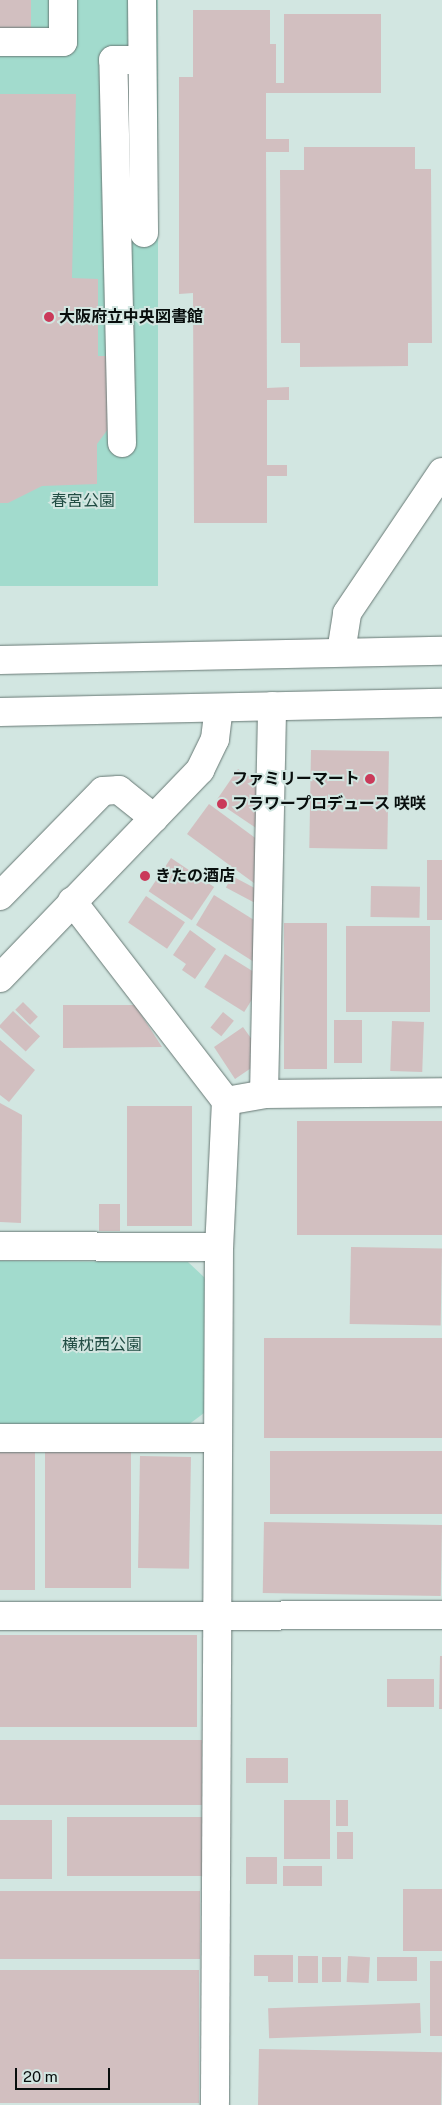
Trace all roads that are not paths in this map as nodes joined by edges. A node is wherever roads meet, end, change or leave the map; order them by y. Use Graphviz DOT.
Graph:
graph roads {
  1 [pos="63,0"];
  2 [pos="142,0"];
  3 [pos="0,42"];
  4 [pos="142,60"];
  5 [pos="144,233"];
  6 [pos="122,443"];
  7 [pos="442,472"];
  8 [pos="442,651"];
  9 [pos="341,652"];
  10 [pos="0,660"];
  11 [pos="442,703"];
  12 [pos="272,706"];
  13 [pos="219,708"];
  14 [pos="0,712"];
  15 [pos="154,818"];
  16 [pos="0,896"];
  17 [pos="72,901"];
  18 [pos="0,978"];
  19 [pos="442,1092"];
  20 [pos="264,1094"];
  21 [pos="226,1101"];
  22 [pos="0,1246"];
  23 [pos="219,1247"];
  24 [pos="0,1438"];
  25 [pos="218,1438"];
  26 [pos="0,1616"];
  27 [pos="219,1616"];
  28 [pos="442,1616"];
  29 [pos="215,2105"];
  1 -- 3 [label="street"];
  2 -- 4 [label="street"];
  4 -- 5 [label="street"];
  4 -- 6 [label="street"];
  7 -- 9 [label="street"];
  8 -- 9 [label="street"];
  9 -- 10 [label="street"];
  11 -- 12 [label="street"];
  12 -- 13 [label="street"];
  12 -- 20 [label="street"];
  13 -- 14 [label="street"];
  13 -- 15 [label="street"];
  15 -- 16 [label="street"];
  15 -- 17 [label="street"];
  17 -- 18 [label="street"];
  17 -- 21 [label="street"];
  19 -- 20 [label="street"];
  20 -- 21 [label="street"];
  21 -- 23 [label="street"];
  22 -- 23 [label="street"];
  23 -- 25 [label="street"];
  24 -- 25 [label="street"];
  25 -- 27 [label="street"];
  26 -- 27 [label="street"];
  27 -- 28 [label="street"];
  27 -- 29 [label="street"];
}
